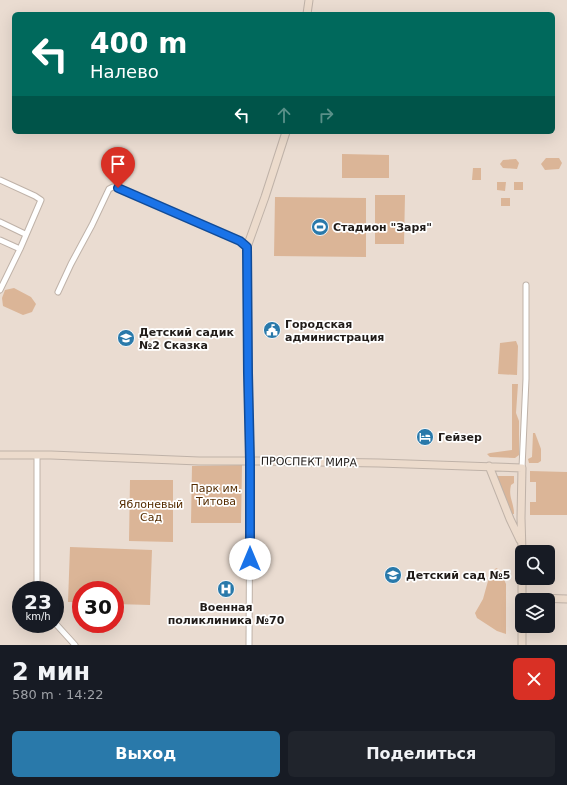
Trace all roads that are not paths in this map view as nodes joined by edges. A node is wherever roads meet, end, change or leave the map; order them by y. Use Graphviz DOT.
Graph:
graph roads {
  1 [pos="309,0"];
  2 [pos="307,12"];
  3 [pos="285,134"];
  4 [pos="0,180"];
  5 [pos="0,222"];
  6 [pos="25,234"];
  7 [pos="0,240"];
  8 [pos="247,247"];
  9 [pos="20,249"];
  10 [pos="526,285"];
  11 [pos="0,290"];
  12 [pos="58,292"];
  13 [pos="0,455"];
  14 [pos="37,455"];
  15 [pos="250,461"];
  16 [pos="489,466"];
  17 [pos="522,468"];
  18 [pos="522,518"];
  19 [pos="510,519"];
  20 [pos="521,545"];
  21 [pos="522,545"];
  22 [pos="37,581"];
  23 [pos="555,599"];
  24 [pos="567,599"];
  25 [pos="63,633"];
  26 [pos="522,633"];
  27 [pos="74,645"];
  28 [pos="249,645"];
  29 [pos="522,645"];
  1 -- 2 [label="street"];
  3 -- 8 [label="street"];
  4 -- 6 [label="street"];
  5 -- 6 [label="street"];
  6 -- 9 [label="street"];
  7 -- 9 [label="street"];
  8 -- 12 [label="street"];
  8 -- 15 [label="street"];
  9 -- 11 [label="street"];
  10 -- 17 [label="street"];
  13 -- 14 [label="street, ПРОСПЕКТ МИРА"];
  14 -- 15 [label="street, ПРОСПЕКТ МИРА"];
  14 -- 22 [label="street"];
  15 -- 16 [label="street, ПРОСПЕКТ МИРА"];
  15 -- 28 [label="street"];
  16 -- 17 [label="street, ПРОСПЕКТ МИРА"];
  16 -- 19 [label="street"];
  17 -- 18 [label="street"];
  18 -- 19 [label="street"];
  18 -- 21 [label="street"];
  19 -- 20 [label="street"];
  23 -- 24 [label="street"];
  25 -- 27 [label="street"];
  26 -- 29 [label="street"];
}
